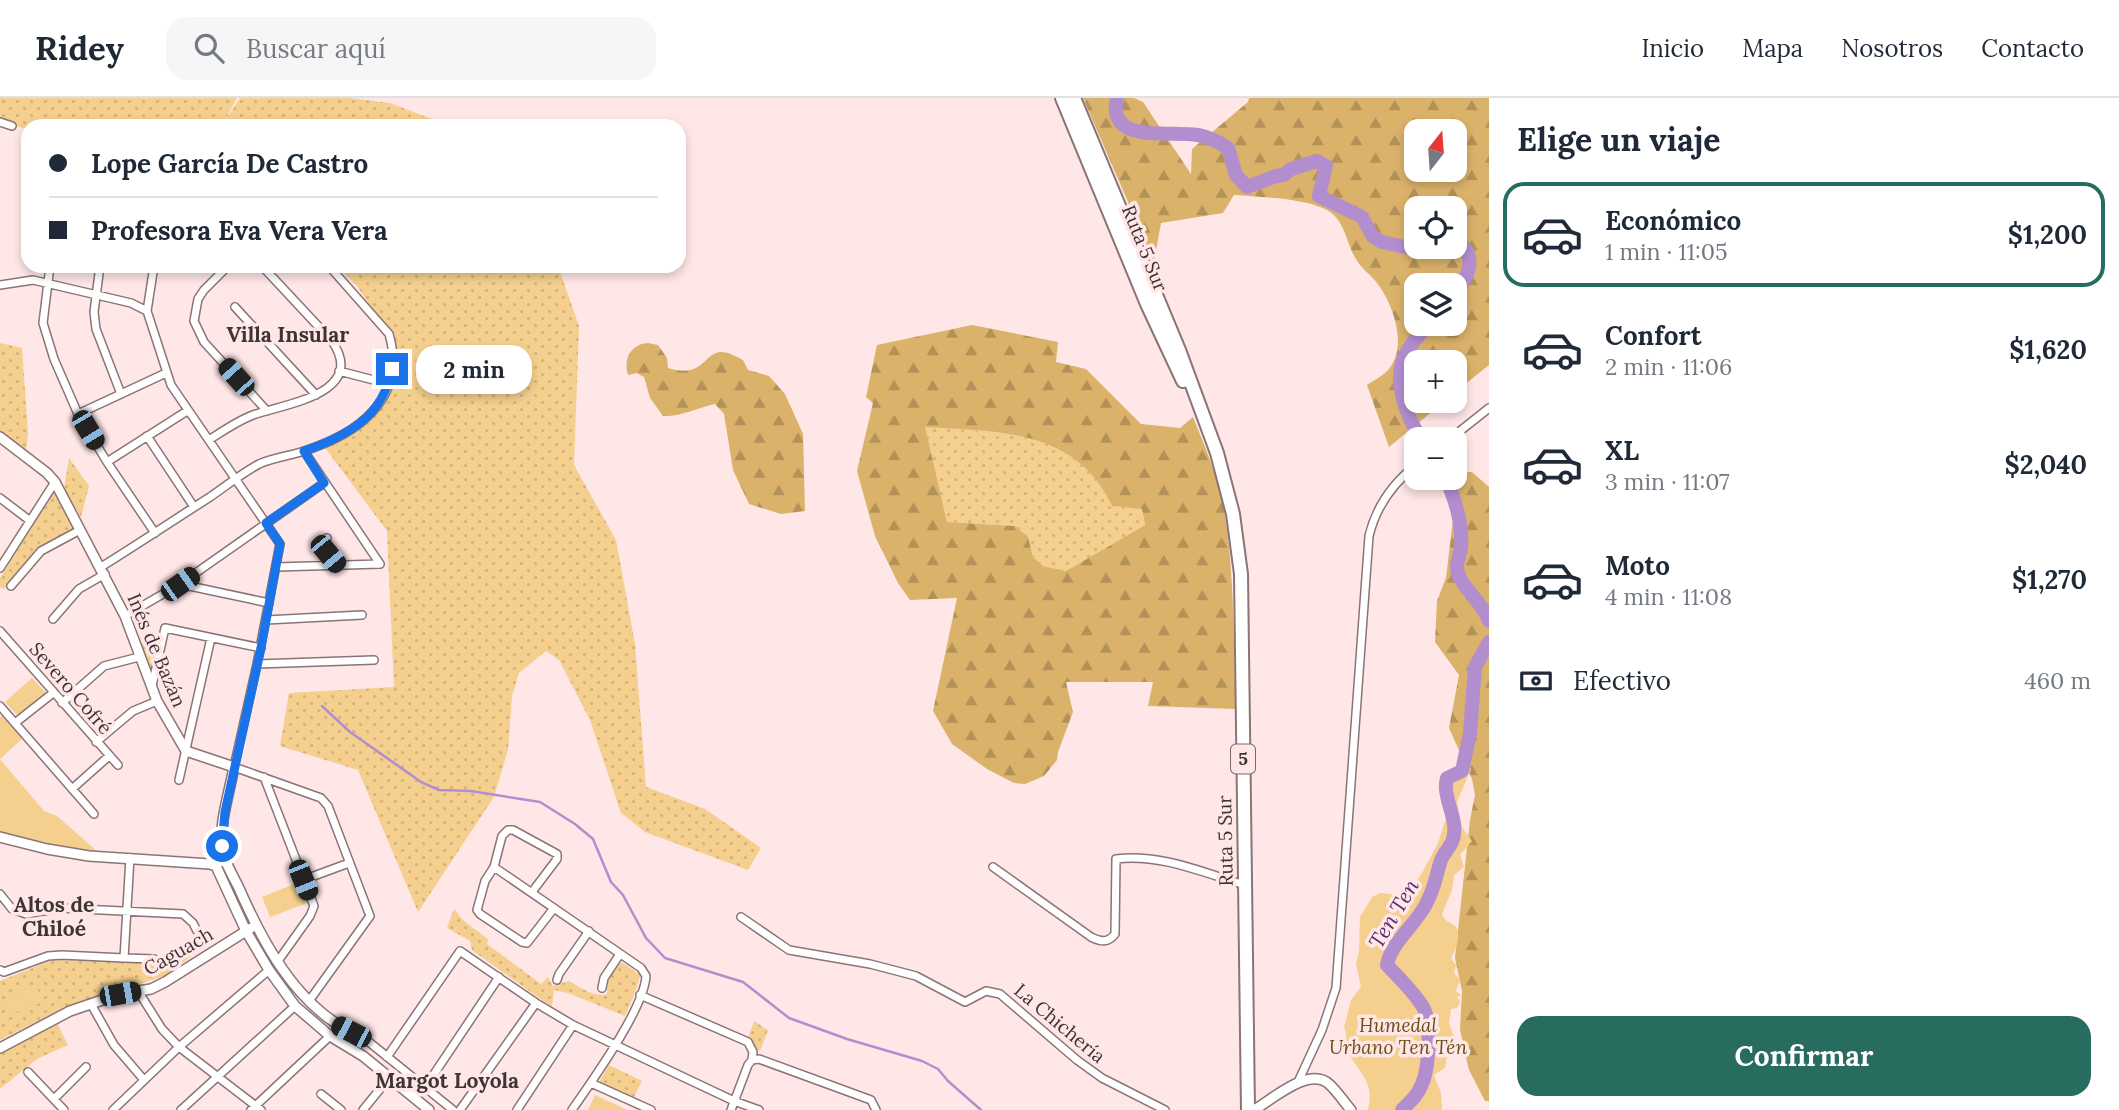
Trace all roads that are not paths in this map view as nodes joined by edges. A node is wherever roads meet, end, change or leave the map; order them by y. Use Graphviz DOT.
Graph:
graph roads {
  1 [pos="1062,98"];
  2 [pos="1074,98"];
  3 [pos="0,122"];
  4 [pos="12,125"];
  5 [pos="1111,188"];
  6 [pos="1107,206"];
  7 [pos="49,273"];
  8 [pos="99,273"];
  9 [pos="153,273"];
  10 [pos="221,273"];
  11 [pos="268,273"];
  12 [pos="336,273"];
  13 [pos="47,284"];
  14 [pos="0,285"];
  15 [pos="95,295"];
  16 [pos="235,307"];
  17 [pos="147,311"];
  18 [pos="339,371"];
  19 [pos="166,373"];
  20 [pos="389,383"];
  21 [pos="121,394"];
  22 [pos="316,395"];
  23 [pos="1489,408"];
  24 [pos="1200,410"];
  25 [pos="187,411"];
  26 [pos="267,411"];
  27 [pos="78,414"];
  28 [pos="1465,427"];
  29 [pos="147,436"];
  30 [pos="0,437"];
  31 [pos="209,440"];
  32 [pos="304,451"];
  33 [pos="107,462"];
  34 [pos="1404,475"];
  35 [pos="236,480"];
  36 [pos="324,483"];
  37 [pos="57,486"];
  38 [pos="0,498"];
  39 [pos="194,507"];
  40 [pos="29,520"];
  41 [pos="266,523"];
  42 [pos="80,530"];
  43 [pos="155,533"];
  44 [pos="327,538"];
  45 [pos="1,562"];
  46 [pos="338,565"];
  47 [pos="276,567"];
  48 [pos="103,570"];
  49 [pos="180,584"];
  50 [pos="11,586"];
  51 [pos="269,603"];
  52 [pos="362,615"];
  53 [pos="125,616"];
  54 [pos="52,619"];
  55 [pos="266,620"];
  56 [pos="0,631"];
  57 [pos="211,638"];
  58 [pos="261,648"];
  59 [pos="139,657"];
  60 [pos="374,660"];
  61 [pos="257,664"];
  62 [pos="151,688"];
  63 [pos="53,692"];
  64 [pos="157,701"];
  65 [pos="62,703"];
  66 [pos="0,706"];
  67 [pos="15,723"];
  68 [pos="96,742"];
  69 [pos="186,751"];
  70 [pos="109,757"];
  71 [pos="118,765"];
  72 [pos="234,767"];
  73 [pos="264,777"];
  74 [pos="179,780"];
  75 [pos="72,789"];
  76 [pos="94,814"];
  77 [pos="0,837"];
  78 [pos="130,858"];
  79 [pos="349,863"];
  80 [pos="494,867"];
  81 [pos="993,867"];
  82 [pos="303,880"];
  83 [pos="1245,885"];
  84 [pos="532,892"];
  85 [pos="0,894"];
  86 [pos="554,908"];
  87 [pos="127,911"];
  88 [pos="741,917"];
  89 [pos="255,925"];
  90 [pos="197,931"];
  91 [pos="246,931"];
  92 [pos="589,932"];
  93 [pos="620,954"];
  94 [pos="124,958"];
  95 [pos="154,959"];
  96 [pos="278,961"];
  97 [pos="0,970"];
  98 [pos="269,970"];
  99 [pos="499,977"];
  100 [pos="557,980"];
  101 [pos="602,988"];
  102 [pos="138,991"];
  103 [pos="640,995"];
  104 [pos="309,1001"];
  105 [pos="536,1003"];
  106 [pos="91,1004"];
  107 [pos="295,1006"];
  108 [pos="573,1025"];
  109 [pos="351,1032"];
  110 [pos="330,1036"];
  111 [pos="345,1043"];
  112 [pos="615,1044"];
  113 [pos="179,1047"];
  114 [pos="0,1048"];
  115 [pos="387,1057"];
  116 [pos="752,1060"];
  117 [pos="86,1067"];
  118 [pos="28,1072"];
  119 [pos="216,1076"];
  120 [pos="389,1078"];
  121 [pos="144,1080"];
  122 [pos="1298,1082"];
  123 [pos="591,1083"];
  124 [pos="424,1089"];
  125 [pos="321,1094"];
  126 [pos="54,1100"];
  127 [pos="734,1101"];
  128 [pos="256,1109"];
  129 [pos="425,1109"];
  130 [pos="64,1110"];
  131 [pos="113,1110"];
  132 [pos="181,1110"];
  133 [pos="341,1110"];
  134 [pos="363,1110"];
  135 [pos="453,1110"];
  136 [pos="460,1110"];
  137 [pos="517,1110"];
  138 [pos="572,1110"];
  139 [pos="651,1110"];
  140 [pos="731,1110"];
  141 [pos="759,1110"];
  142 [pos="876,1110"];
  143 [pos="1165,1110"];
  144 [pos="1248,1110"];
  145 [pos="1254,1110"];
  146 [pos="1350,1110"];
  1 -- 6 [label="highway, Ruta 5 Sur / 5"];
  2 -- 5 [label="highway, Ruta 5 Sur / 5"];
  3 -- 4 [label="street"];
  5 -- 6 [label="highway"];
  5 -- 24 [label="highway, Ruta 5 Sur / 5"];
  6 -- 24 [label="highway, Ruta 5 Sur / 5"];
  7 -- 13 [label="street"];
  8 -- 15 [label="street"];
  9 -- 17 [label="street"];
  10 -- 26 [label="street"];
  11 -- 18 [label="street"];
  12 -- 20 [label="street"];
  13 -- 14 [label="street"];
  13 -- 15 [label="street"];
  13 -- 27 [label="street"];
  15 -- 17 [label="street"];
  15 -- 21 [label="street"];
  16 -- 22 [label="street"];
  17 -- 19 [label="street"];
  18 -- 20 [label="street"];
  18 -- 22 [label="street"];
  19 -- 21 [label="street"];
  19 -- 25 [label="street"];
  20 -- 32 [label="street"];
  21 -- 27 [label="street"];
  22 -- 26 [label="street"];
  23 -- 28 [label="street"];
  24 -- 83 [label="highway, Ruta 5 Sur / 5"];
  25 -- 29 [label="street"];
  25 -- 31 [label="street"];
  26 -- 31 [label="street"];
  27 -- 33 [label="street"];
  29 -- 33 [label="street"];
  29 -- 39 [label="street"];
  30 -- 37 [label="street"];
  31 -- 35 [label="street"];
  32 -- 35 [label="street"];
  32 -- 36 [label="street"];
  33 -- 43 [label="street"];
  34 -- 122 [label="street"];
  35 -- 39 [label="street"];
  35 -- 41 [label="street"];
  36 -- 41 [label="street"];
  36 -- 46 [label="street"];
  37 -- 40 [label="street"];
  37 -- 42 [label="street, Inés de Bazán"];
  38 -- 40 [label="street"];
  39 -- 43 [label="street"];
  40 -- 45 [label="street"];
  41 -- 47 [label="street"];
  41 -- 49 [label="street"];
  42 -- 48 [label="street, Inés de Bazán"];
  42 -- 50 [label="street"];
  43 -- 48 [label="street"];
  44 -- 46 [label="street"];
  46 -- 47 [label="street"];
  47 -- 51 [label="street"];
  48 -- 53 [label="street, Inés de Bazán"];
  48 -- 54 [label="street"];
  49 -- 51 [label="street"];
  49 -- 53 [label="street"];
  51 -- 55 [label="street"];
  52 -- 55 [label="street"];
  53 -- 59 [label="street, Inés de Bazán"];
  55 -- 58 [label="street"];
  56 -- 63 [label="street, Severo Cofré"];
  57 -- 58 [label="street"];
  57 -- 62 [label="street"];
  57 -- 69 [label="street"];
  58 -- 61 [label="street"];
  59 -- 62 [label="street, Inés de Bazán"];
  59 -- 65 [label="street"];
  60 -- 61 [label="street"];
  61 -- 72 [label="street"];
  62 -- 64 [label="street, Inés de Bazán"];
  63 -- 65 [label="street, Severo Cofré"];
  63 -- 67 [label="street"];
  64 -- 68 [label="street"];
  64 -- 69 [label="street, Inés de Bazán"];
  65 -- 68 [label="street, Severo Cofré"];
  66 -- 67 [label="street"];
  67 -- 75 [label="street"];
  68 -- 70 [label="street, Severo Cofré"];
  69 -- 72 [label="street"];
  69 -- 74 [label="street"];
  70 -- 71 [label="street, Severo Cofré"];
  70 -- 75 [label="street"];
  72 -- 73 [label="street"];
  72 -- 89 [label="street"];
  73 -- 79 [label="street"];
  73 -- 82 [label="street"];
  75 -- 76 [label="street"];
  77 -- 78 [label="street"];
  78 -- 87 [label="street"];
  78 -- 91 [label="street"];
  79 -- 82 [label="street"];
  79 -- 104 [label="street"];
  80 -- 84 [label="street"];
  80 -- 84 [label="street"];
  80 -- 86 [label="street"];
  81 -- 83 [label="street"];
  82 -- 96 [label="street"];
  83 -- 144 [label="highway, Ruta 5 Sur / 5"];
  84 -- 86 [label="street"];
  85 -- 87 [label="street"];
  86 -- 92 [label="street"];
  87 -- 90 [label="street"];
  87 -- 94 [label="street"];
  88 -- 143 [label="street, La Chichería"];
  89 -- 91 [label="street, Caguach"];
  89 -- 96 [label="street"];
  91 -- 98 [label="street"];
  91 -- 102 [label="street, Caguach"];
  92 -- 93 [label="street"];
  92 -- 100 [label="street"];
  93 -- 101 [label="street"];
  93 -- 103 [label="street"];
  94 -- 95 [label="street"];
  94 -- 97 [label="street"];
  96 -- 104 [label="street"];
  98 -- 107 [label="street"];
  98 -- 113 [label="street"];
  99 -- 105 [label="street"];
  99 -- 115 [label="street"];
  99 -- 124 [label="street"];
  102 -- 106 [label="street, Caguach"];
  102 -- 113 [label="street"];
  103 -- 112 [label="street"];
  103 -- 116 [label="street"];
  104 -- 109 [label="street"];
  105 -- 108 [label="street"];
  105 -- 136 [label="street"];
  106 -- 114 [label="street, Caguach"];
  106 -- 121 [label="street"];
  107 -- 110 [label="street"];
  107 -- 119 [label="street"];
  108 -- 112 [label="street"];
  108 -- 137 [label="street"];
  109 -- 111 [label="street"];
  109 -- 115 [label="street"];
  110 -- 111 [label="street"];
  110 -- 128 [label="street"];
  111 -- 120 [label="street"];
  112 -- 123 [label="street"];
  112 -- 127 [label="street"];
  113 -- 119 [label="street"];
  113 -- 121 [label="street"];
  115 -- 124 [label="street"];
  116 -- 127 [label="street"];
  116 -- 142 [label="street"];
  117 -- 126 [label="street"];
  118 -- 126 [label="street"];
  119 -- 128 [label="street"];
  119 -- 132 [label="street"];
  120 -- 129 [label="street"];
  120 -- 134 [label="street"];
  121 -- 131 [label="street"];
  122 -- 145 [label="street"];
  122 -- 146 [label="street"];
  123 -- 138 [label="street"];
  123 -- 139 [label="street"];
  124 -- 135 [label="street"];
  125 -- 133 [label="street"];
  126 -- 130 [label="street"];
  127 -- 140 [label="street"];
  127 -- 141 [label="street"];
}
